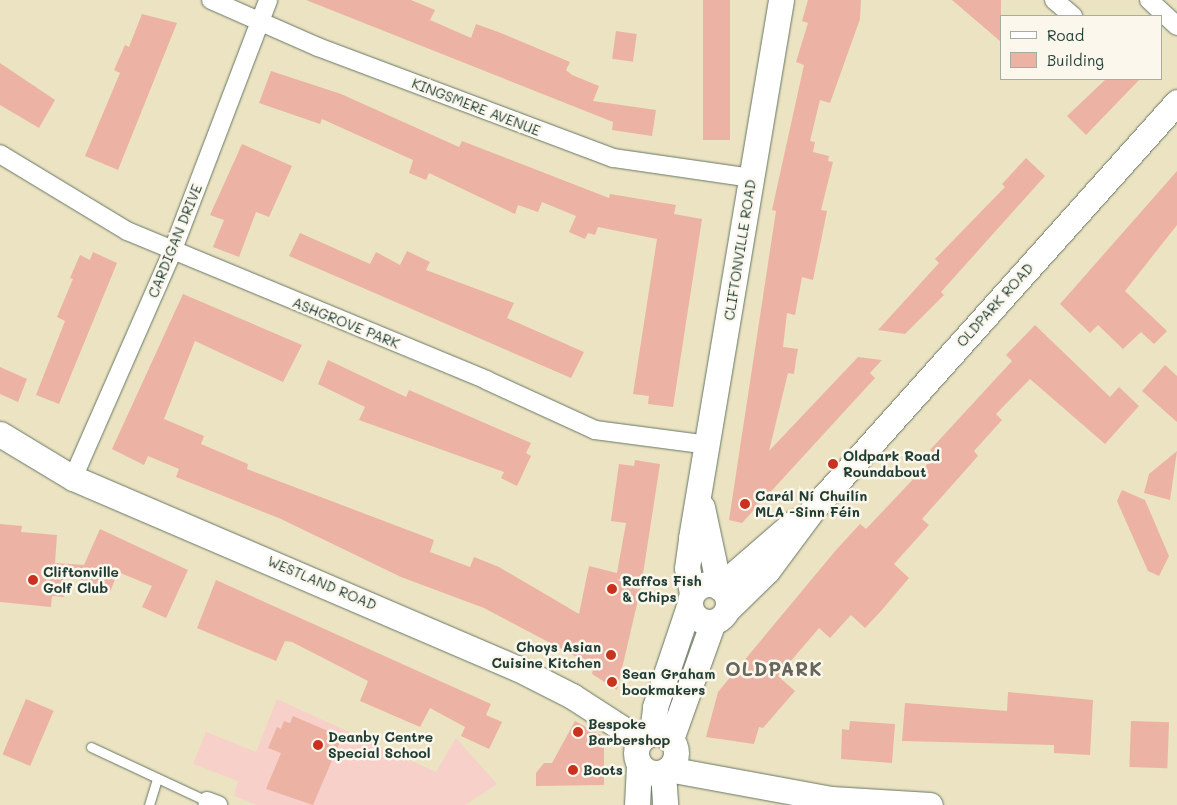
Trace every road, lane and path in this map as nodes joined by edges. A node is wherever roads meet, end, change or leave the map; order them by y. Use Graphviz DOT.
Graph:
graph roads {
  1 [pos="211,0"];
  2 [pos="268,0"];
  3 [pos="781,0"];
  4 [pos="1054,0"];
  5 [pos="1149,0"];
  6 [pos="1072,15"];
  7 [pos="258,23"];
  8 [pos="1177,26"];
  9 [pos="1177,102"];
  10 [pos="0,154"];
  11 [pos="752,178"];
  12 [pos="172,252"];
  13 [pos="0,434"];
  14 [pos="709,445"];
  15 [pos="73,478"];
  16 [pos="700,500"];
  17 [pos="813,509"];
  18 [pos="719,587"];
  19 [pos="691,600"];
  20 [pos="720,616"];
  21 [pos="654,737"];
  22 [pos="91,747"];
  23 [pos="638,765"];
  24 [pos="666,771"];
  25 [pos="157,778"];
  26 [pos="212,803"];
  27 [pos="148,805"];
  28 [pos="637,805"];
  29 [pos="665,805"];
  30 [pos="930,805"];
  1 -- 7 [label="street, KINGSMERE AVENUE"];
  2 -- 7 [label="street, CARDIGAN DRIVE"];
  3 -- 11 [label="street, CLIFTONVILLE ROAD"];
  4 -- 6 [label="street"];
  5 -- 8 [label="street"];
  7 -- 11 [label="street, KINGSMERE AVENUE"];
  7 -- 12 [label="street, CARDIGAN DRIVE"];
  9 -- 17 [label="street, OLDPARK ROAD"];
  10 -- 12 [label="street, ASHGROVE PARK"];
  11 -- 14 [label="street, CLIFTONVILLE ROAD"];
  12 -- 14 [label="street, ASHGROVE PARK"];
  12 -- 15 [label="street, CARDIGAN DRIVE"];
  13 -- 15 [label="street, WESTLAND ROAD"];
  14 -- 16 [label="street, CLIFTONVILLE ROAD"];
  15 -- 21 [label="street, WESTLAND ROAD"];
  16 -- 18 [label="street, CLIFTONVILLE ROAD"];
  16 -- 19 [label="street, CLIFTONVILLE ROAD"];
  17 -- 18 [label="street, OLDPARK ROAD"];
  17 -- 20 [label="street, OLDPARK ROAD"];
  18 -- 19 [label="street"];
  18 -- 20 [label="street"];
  19 -- 20 [label="street"];
  19 -- 21 [label="street, CLIFTONVILLE ROAD"];
  20 -- 21 [label="street, OLDPARK ROAD"];
  21 -- 23 [label="street"];
  21 -- 24 [label="street"];
  22 -- 25 [label="lane"];
  23 -- 24 [label="street"];
  23 -- 28 [label="street"];
  24 -- 29 [label="street"];
  24 -- 30 [label="street"];
  25 -- 26 [label="lane"];
  25 -- 27 [label="lane"];
}
